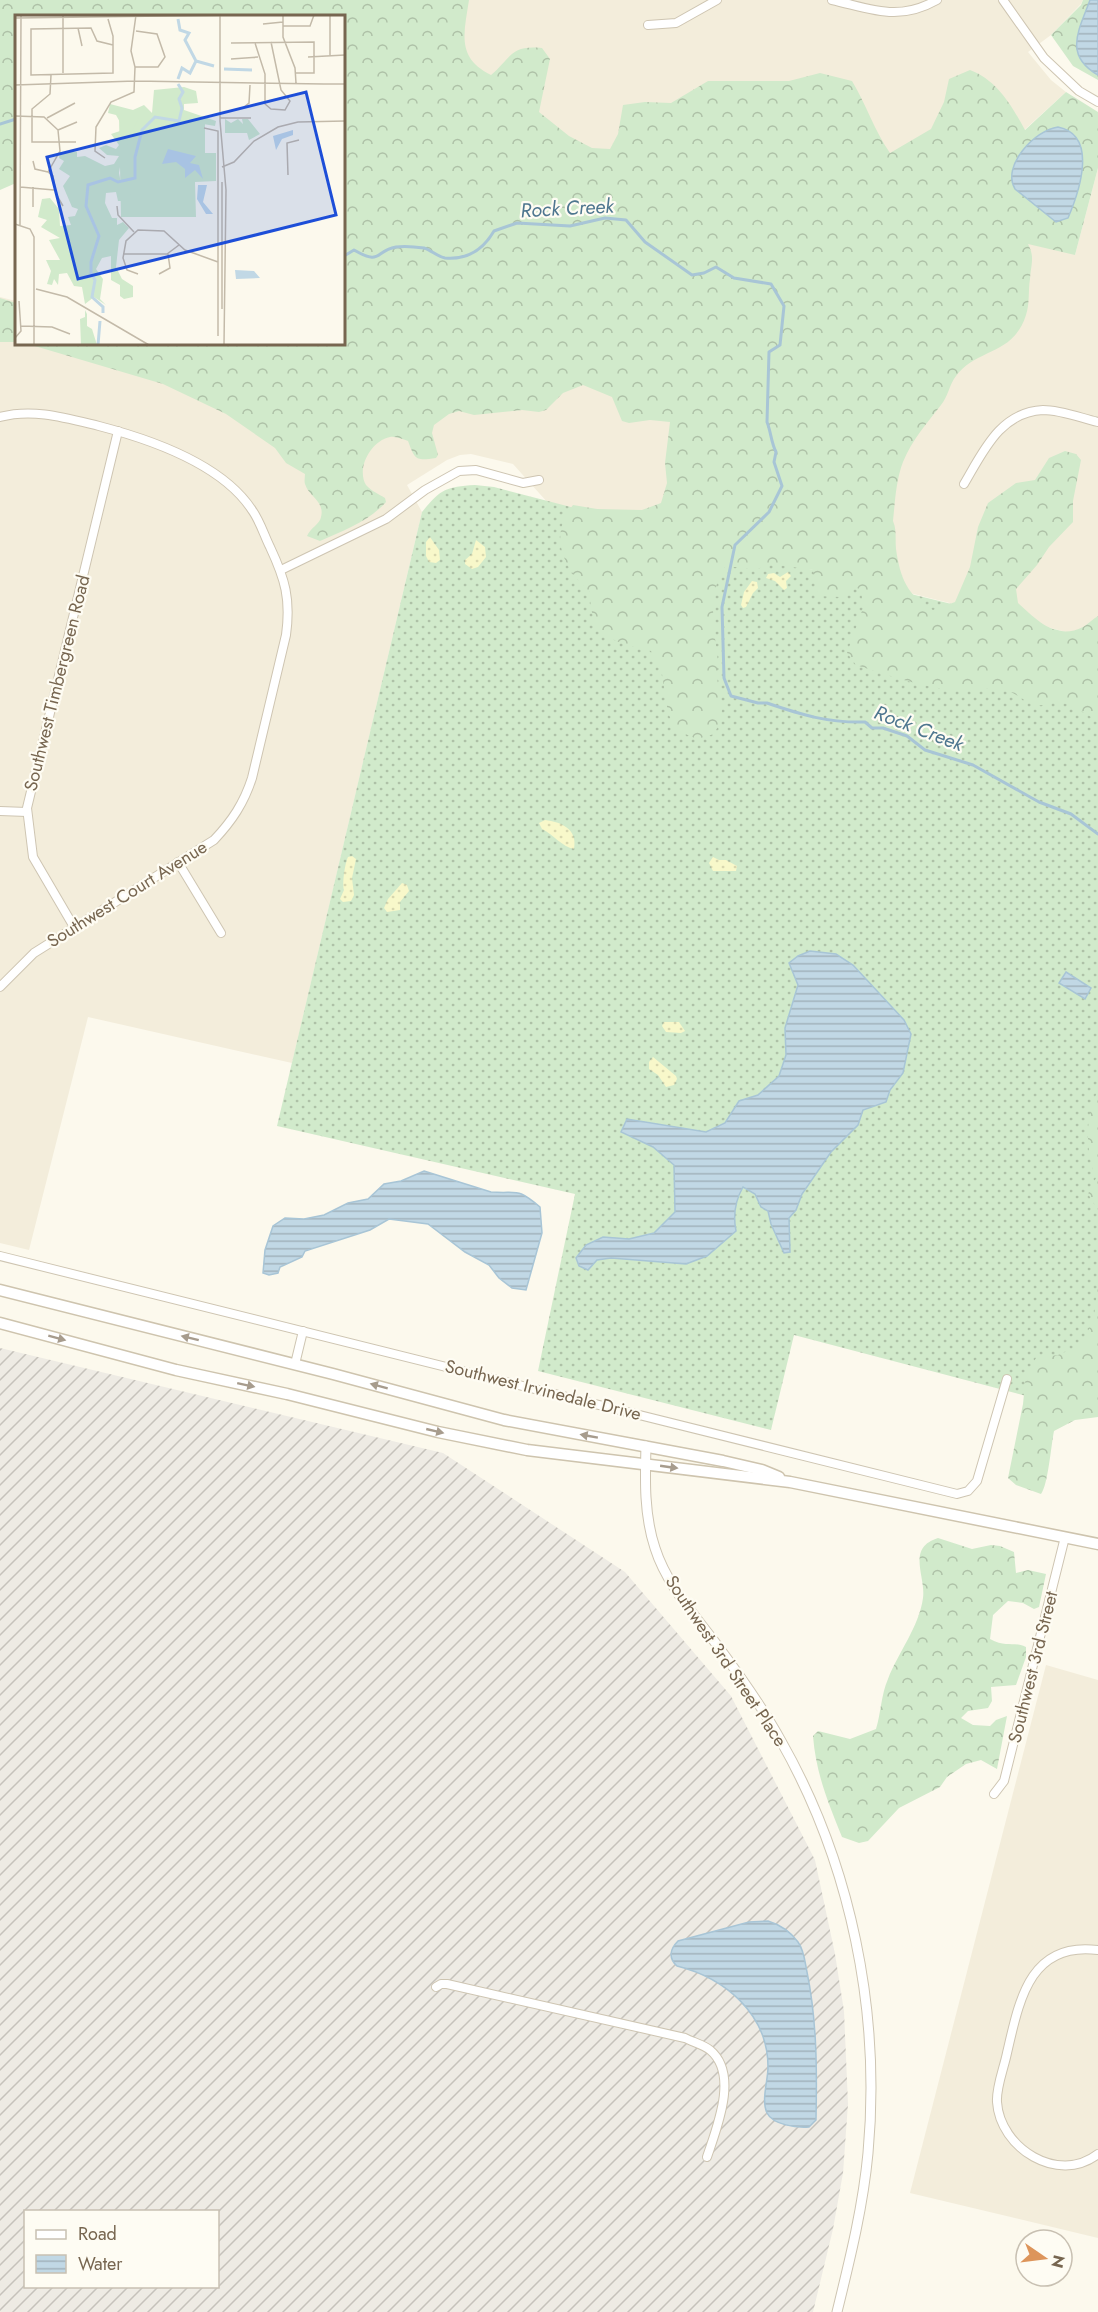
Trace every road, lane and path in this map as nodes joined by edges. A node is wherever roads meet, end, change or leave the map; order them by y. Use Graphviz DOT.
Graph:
graph roads {
  1 [pos="717,0"];
  2 [pos="832,0"];
  3 [pos="937,0"];
  4 [pos="1003,0"];
  5 [pos="648,25"];
  6 [pos="1098,102"];
  7 [pos="0,417"];
  8 [pos="1098,422"];
  9 [pos="118,431"];
  10 [pos="539,480"];
  11 [pos="964,484"];
  12 [pos="281,570"];
  13 [pos="0,811"];
  14 [pos="27,812"];
  15 [pos="178,862"];
  16 [pos="74,927"];
  17 [pos="221,933"];
  18 [pos="0,987"];
  19 [pos="0,1256"];
  20 [pos="0,1290"];
  21 [pos="0,1323"];
  22 [pos="303,1331"];
  23 [pos="295,1364"];
  24 [pos="1007,1379"];
  25 [pos="646,1446"];
  26 [pos="646,1464"];
  27 [pos="790,1482"];
  28 [pos="1065,1537"];
  29 [pos="1098,1544"];
  30 [pos="994,1794"];
  31 [pos="1098,1950"];
  32 [pos="436,1987"];
  33 [pos="1098,2154"];
  34 [pos="707,2157"];
  35 [pos="837,2312"];
  1 -- 5 [label="street"];
  2 -- 3 [label="street"];
  4 -- 6 [label="street"];
  7 -- 9 [label="street, Southwest Court Avenue"];
  8 -- 11 [label="street"];
  9 -- 12 [label="street, Southwest Court Avenue"];
  9 -- 14 [label="street, Southwest Timbergreen Road"];
  10 -- 12 [label="street"];
  12 -- 15 [label="street, Southwest Court Avenue"];
  13 -- 14 [label="street"];
  14 -- 16 [label="street, Southwest Timbergreen Road"];
  15 -- 16 [label="street, Southwest Court Avenue"];
  15 -- 17 [label="street"];
  16 -- 18 [label="street, Southwest Court Avenue"];
  19 -- 22 [label="street, Southwest Irvinedale Drive"];
  23 -- 20 [label="main road, Southwest Irvinedale Drive, one-way"];
  21 -- 26 [label="main road, Southwest Irvinedale Drive, one-way"];
  22 -- 23 [label="street"];
  22 -- 24 [label="street, Southwest Irvinedale Drive"];
  25 -- 23 [label="main road, Southwest Irvinedale Drive, one-way"];
  25 -- 26 [label="street, Southwest 3rd Street Place"];
  25 -- 27 [label="main road, Southwest Irvinedale Drive"];
  26 -- 27 [label="main road, Southwest Irvinedale Drive, one-way"];
  26 -- 35 [label="street, Southwest 3rd Street Place"];
  27 -- 28 [label="main road, Southwest Irvinedale Drive"];
  28 -- 29 [label="main road, Southwest Irvinedale Drive"];
  28 -- 30 [label="street, Southwest 3rd Street"];
  31 -- 33 [label="street"];
  32 -- 34 [label="street"];
}
